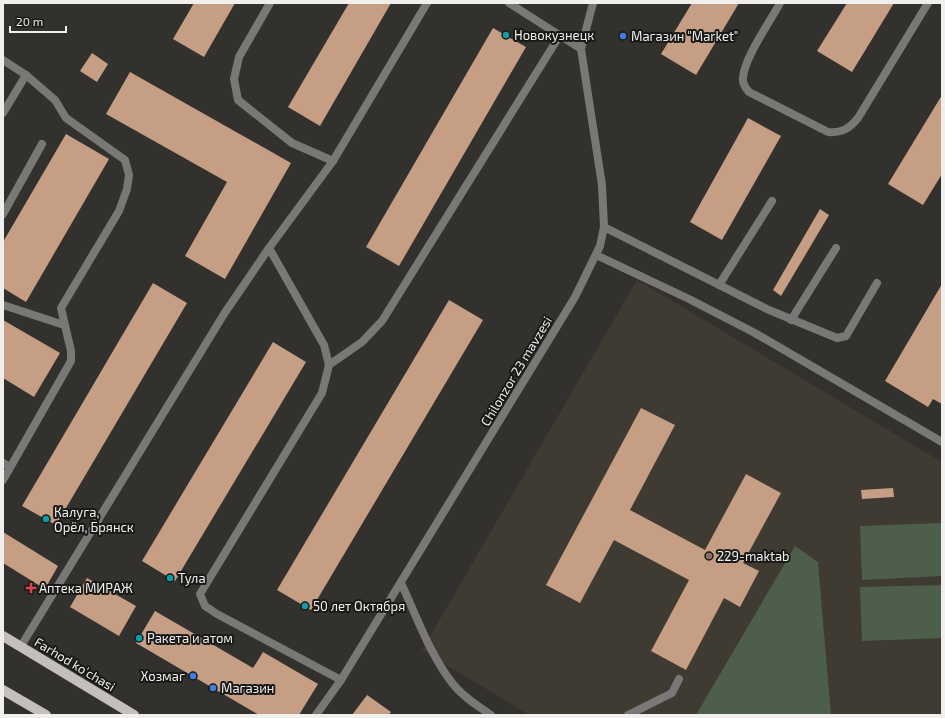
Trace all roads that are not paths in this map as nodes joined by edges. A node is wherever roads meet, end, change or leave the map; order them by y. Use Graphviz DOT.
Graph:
graph roads {
  1 [pos="270,3"];
  2 [pos="427,3"];
  3 [pos="509,3"];
  4 [pos="593,3"];
  5 [pos="780,3"];
  6 [pos="928,3"];
  7 [pos="560,35"];
  8 [pos="581,49"];
  9 [pos="3,60"];
  10 [pos="26,75"];
  11 [pos="3,113"];
  12 [pos="42,144"];
  13 [pos="333,161"];
  14 [pos="772,201"];
  15 [pos="3,214"];
  16 [pos="604,227"];
  17 [pos="269,248"];
  18 [pos="836,248"];
  19 [pos="596,255"];
  20 [pos="877,283"];
  21 [pos="719,285"];
  22 [pos="3,304"];
  23 [pos="791,320"];
  24 [pos="64,325"];
  25 [pos="329,365"];
  26 [pos="942,442"];
  27 [pos="7,465"];
  28 [pos="3,480"];
  29 [pos="401,583"];
  30 [pos="3,636"];
  31 [pos="21,646"];
  32 [pos="679,678"];
  33 [pos="341,680"];
  34 [pos="3,690"];
  35 [pos="46,715"];
  36 [pos="134,715"];
  37 [pos="316,715"];
  38 [pos="491,715"];
  39 [pos="628,715"];
  1 -- 13 [label="street"];
  2 -- 13 [label="street"];
  3 -- 7 [label="street"];
  4 -- 8 [label="street, Chilonzor 23 mavzesi"];
  5 -- 6 [label="street"];
  7 -- 8 [label="street"];
  7 -- 25 [label="street"];
  8 -- 16 [label="street, Chilonzor 23 mavzesi"];
  9 -- 10 [label="street"];
  10 -- 11 [label="street"];
  10 -- 24 [label="street"];
  12 -- 15 [label="street"];
  13 -- 17 [label="street"];
  14 -- 21 [label="street"];
  16 -- 19 [label="street, Chilonzor 23 mavzesi"];
  16 -- 21 [label="street"];
  17 -- 25 [label="street"];
  17 -- 31 [label="street"];
  18 -- 23 [label="street"];
  19 -- 26 [label="street"];
  19 -- 29 [label="street, Chilonzor 23 mavzesi"];
  20 -- 23 [label="street"];
  21 -- 23 [label="street"];
  22 -- 24 [label="street"];
  24 -- 27 [label="street"];
  25 -- 33 [label="street"];
  27 -- 28 [label="street"];
  29 -- 33 [label="street, Chilonzor 23 mavzesi"];
  29 -- 38 [label="street"];
  30 -- 31 [label="main road, Farhod ko'chasi"];
  31 -- 36 [label="main road, Farhod ko'chasi"];
  32 -- 39 [label="street"];
  33 -- 37 [label="street, Chilonzor 23 mavzesi"];
  34 -- 35 [label="main road"];
}
